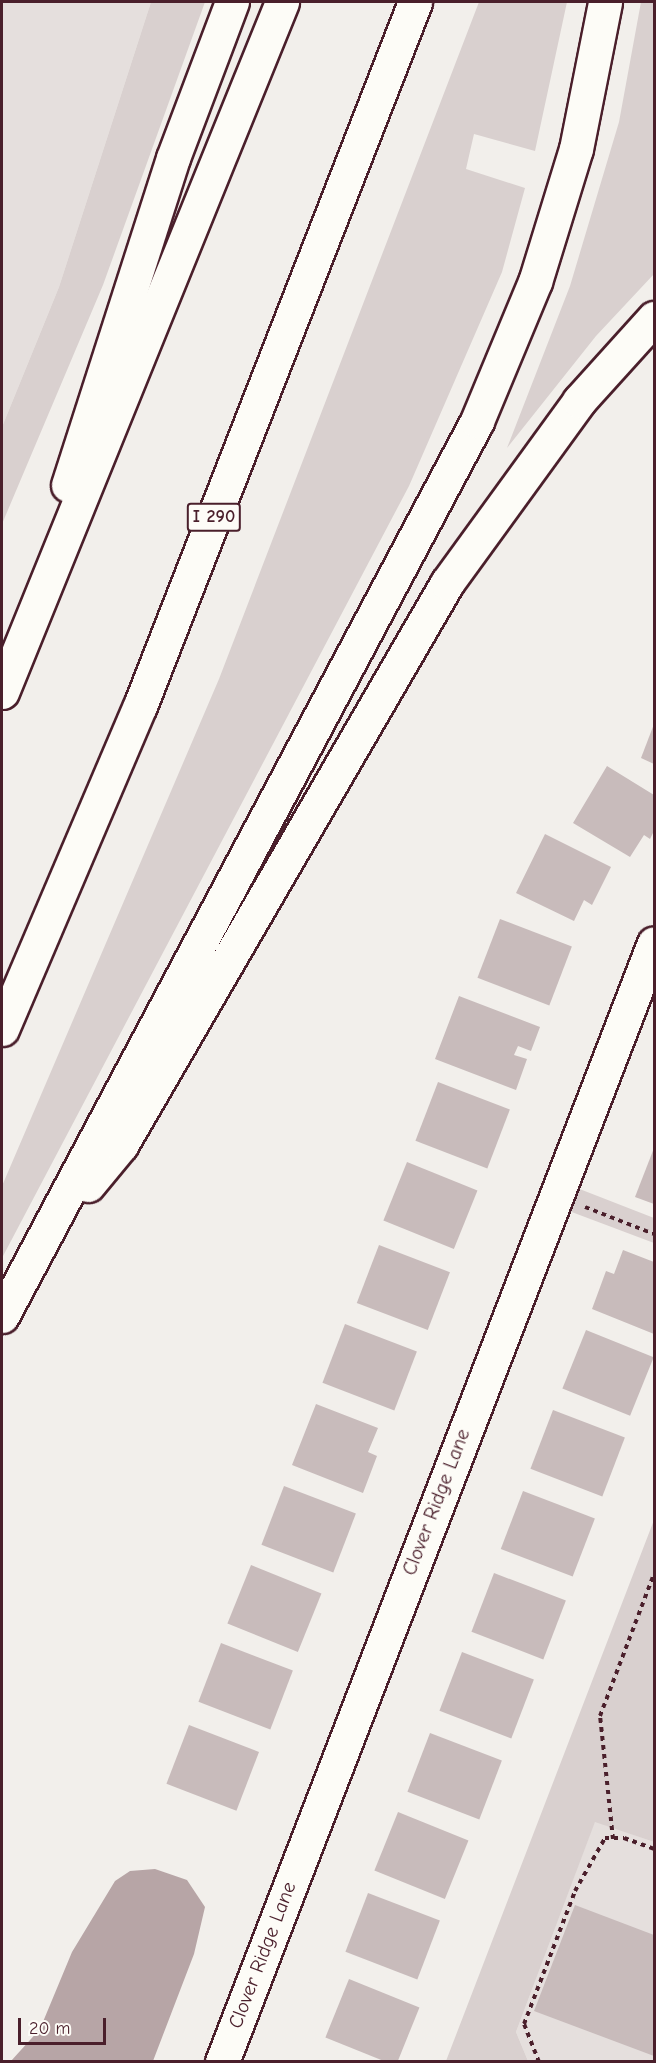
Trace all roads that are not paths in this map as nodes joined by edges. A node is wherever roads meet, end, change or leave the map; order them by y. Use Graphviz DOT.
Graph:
graph roads {
  1 [pos="232,2"];
  2 [pos="282,2"];
  3 [pos="415,2"];
  4 [pos="605,2"];
  5 [pos="654,318"];
  6 [pos="3,688"];
  7 [pos="654,944"];
  8 [pos="2,1029"];
  9 [pos="43,1239"];
  10 [pos="2,1316"];
  11 [pos="222,2061"];
  1 -- 6 [label="main road"];
  2 -- 6 [label="main road"];
  3 -- 8 [label="main road, I 290"];
  4 -- 9 [label="main road"];
  5 -- 9 [label="main road"];
  7 -- 11 [label="main road, Clover Ridge Lane"];
  9 -- 10 [label="main road"];
}
